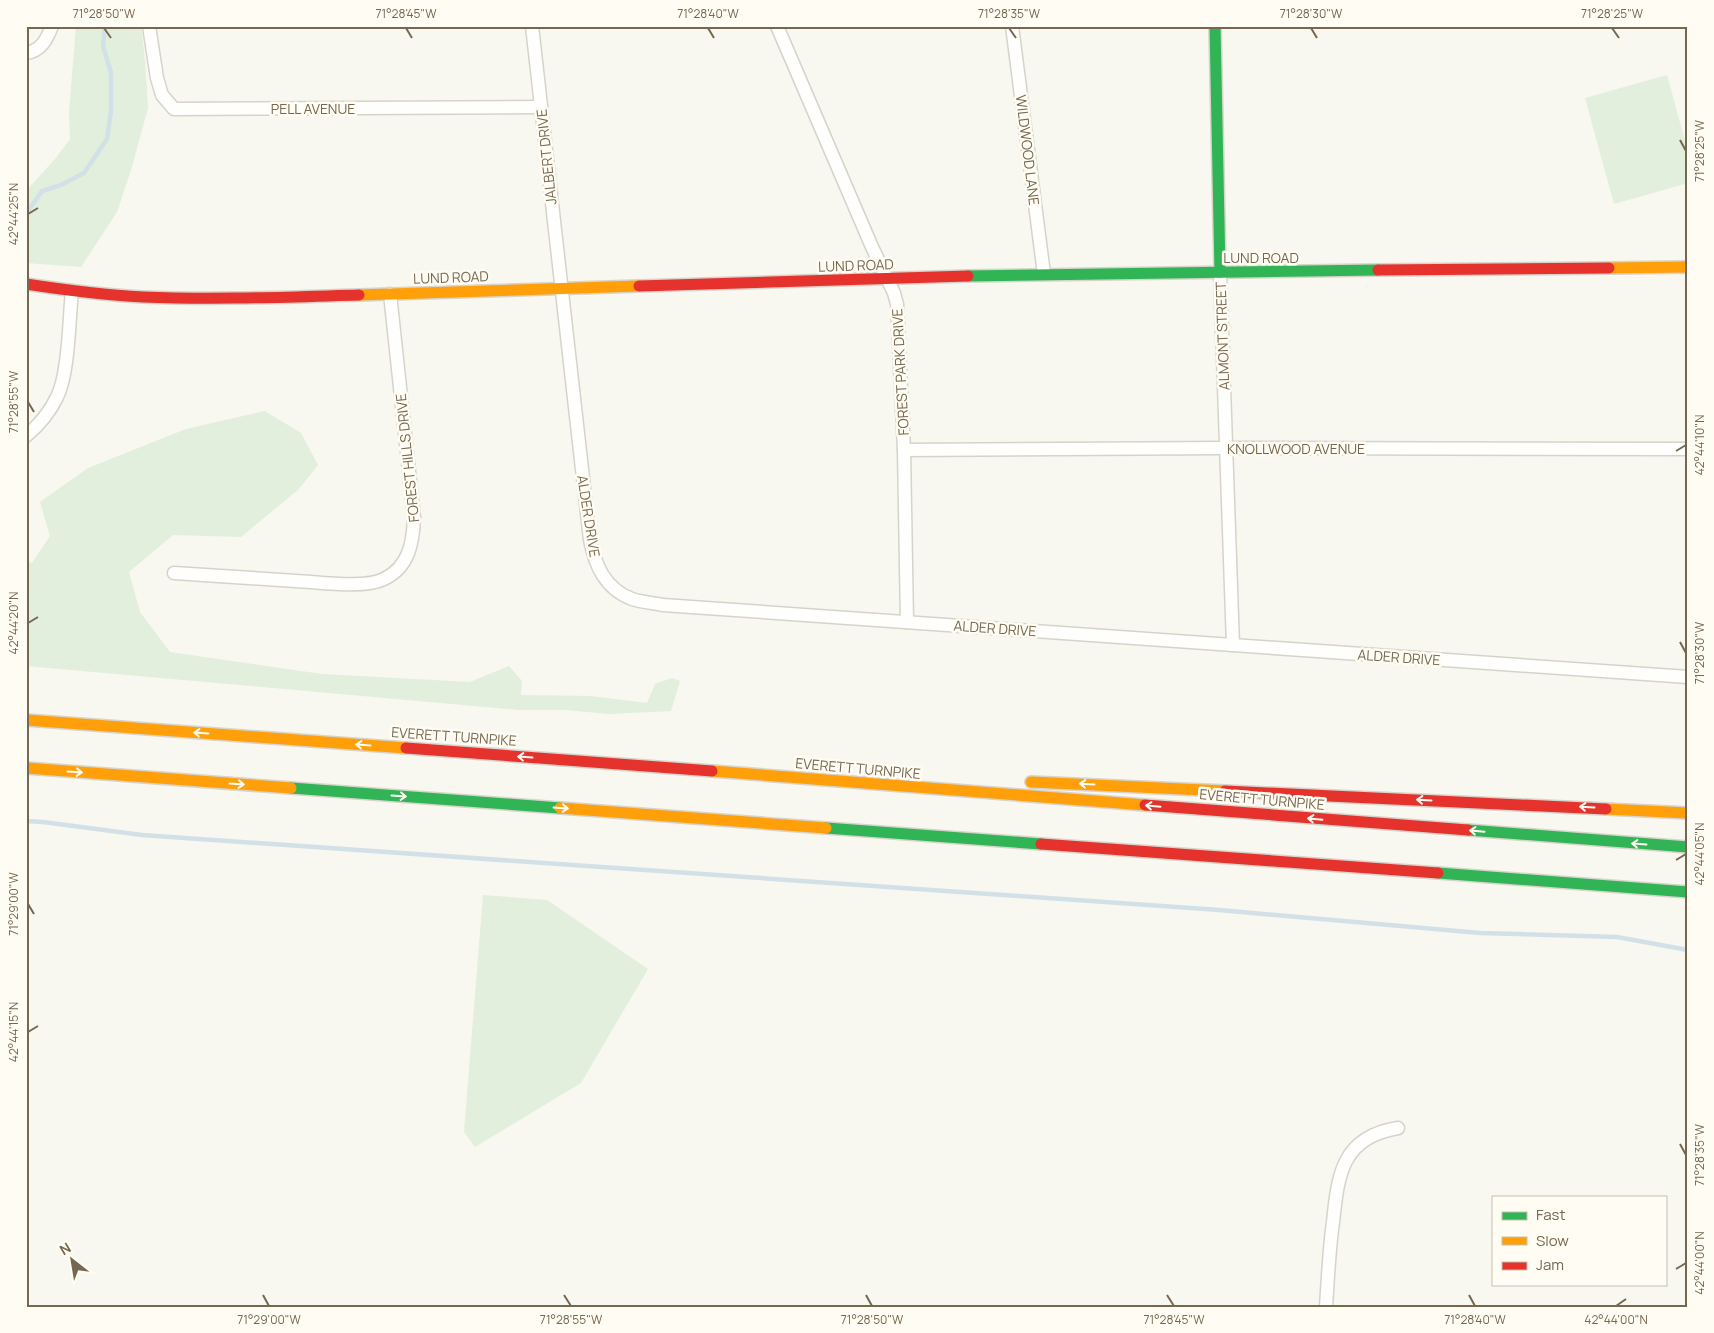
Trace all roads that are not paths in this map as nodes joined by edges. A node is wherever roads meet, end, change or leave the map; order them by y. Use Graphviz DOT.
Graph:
graph roads {
  1 [pos="52,26"];
  2 [pos="149,26"];
  3 [pos="532,26"];
  4 [pos="776,26"];
  5 [pos="1012,26"];
  6 [pos="1215,26"];
  7 [pos="30,53"];
  8 [pos="541,107"];
  9 [pos="1688,267"];
  10 [pos="1220,272"];
  11 [pos="1044,274"];
  12 [pos="888,279"];
  13 [pos="26,284"];
  14 [pos="561,288"];
  15 [pos="72,291"];
  16 [pos="390,294"];
  17 [pos="26,436"];
  18 [pos="1226,448"];
  19 [pos="1688,449"];
  20 [pos="904,450"];
  21 [pos="174,573"];
  22 [pos="907,622"];
  23 [pos="1233,645"];
  24 [pos="1688,677"];
  25 [pos="26,720"];
  26 [pos="573,760"];
  27 [pos="26,768"];
  28 [pos="933,777"];
  29 [pos="1023,781"];
  30 [pos="1688,813"];
  31 [pos="1688,847"];
  32 [pos="1574,884"];
  33 [pos="1688,892"];
  34 [pos="1688,901"];
  35 [pos="1398,1128"];
  36 [pos="1326,1307"];
  1 -- 7 [label="street"];
  2 -- 8 [label="street, PELL AVENUE"];
  3 -- 8 [label="street, JALBERT DRIVE"];
  4 -- 12 [label="street, FOREST PARK DRIVE"];
  5 -- 11 [label="street, WILDWOOD LANE"];
  6 -- 10 [label="main road, ALMONT STREET"];
  8 -- 14 [label="street, JALBERT DRIVE"];
  9 -- 10 [label="main road, LUND ROAD"];
  10 -- 11 [label="main road, LUND ROAD"];
  10 -- 18 [label="street, ALMONT STREET"];
  11 -- 12 [label="main road, LUND ROAD"];
  12 -- 14 [label="main road, LUND ROAD"];
  12 -- 20 [label="street, FOREST PARK DRIVE"];
  13 -- 15 [label="main road, LUND ROAD"];
  14 -- 16 [label="main road, LUND ROAD"];
  14 -- 22 [label="street, ALDER DRIVE"];
  15 -- 16 [label="main road, LUND ROAD"];
  15 -- 17 [label="street"];
  16 -- 21 [label="street, FOREST HILLS DRIVE"];
  18 -- 19 [label="street, KNOLLWOOD AVENUE"];
  18 -- 20 [label="street, KNOLLWOOD AVENUE"];
  18 -- 23 [label="street, ALMONT STREET"];
  20 -- 22 [label="street, FOREST PARK DRIVE"];
  22 -- 23 [label="street, ALDER DRIVE"];
  23 -- 24 [label="street, ALDER DRIVE"];
  26 -- 25 [label="main road, EVERETT TURNPIKE, one-way"];
  26 -- 28 [label="main road"];
  31 -- 26 [label="main road, EVERETT TURNPIKE, one-way"];
  27 -- 32 [label="main road, one-way"];
  30 -- 29 [label="main road, one-way"];
  32 -- 33 [label="main road"];
  32 -- 34 [label="main road"];
  35 -- 36 [label="street"];
}
